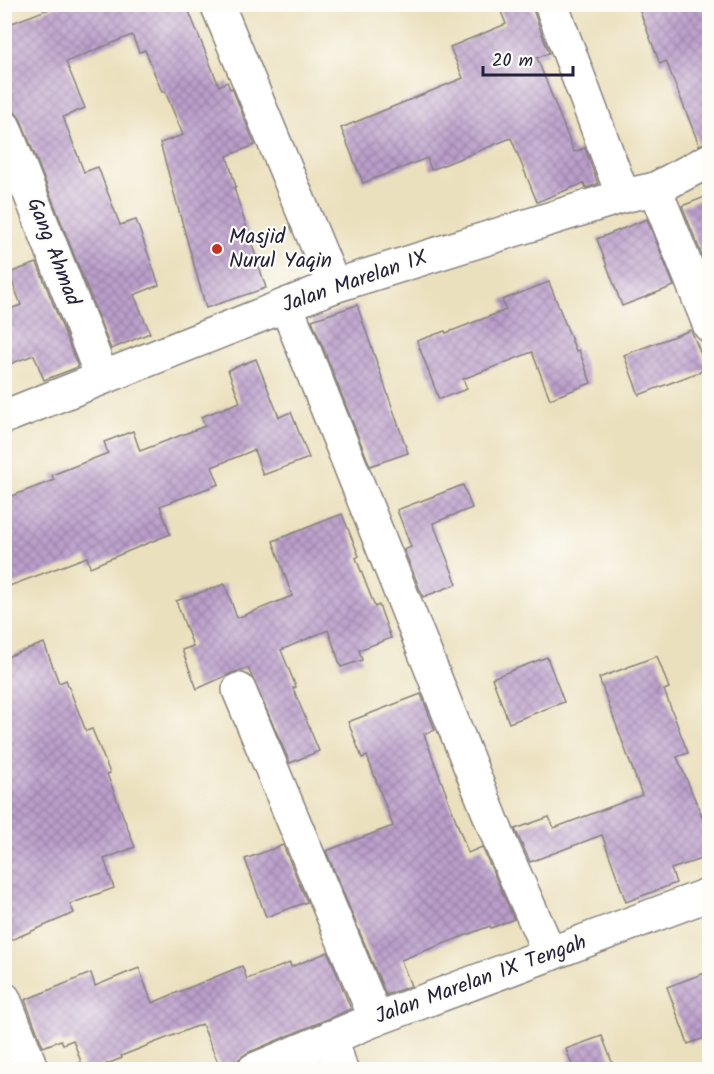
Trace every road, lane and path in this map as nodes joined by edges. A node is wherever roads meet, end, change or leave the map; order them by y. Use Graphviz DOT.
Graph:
graph roads {
  1 [pos="217,4"];
  2 [pos="551,4"];
  3 [pos="4,127"];
  4 [pos="710,160"];
  5 [pos="655,189"];
  6 [pos="623,196"];
  7 [pos="333,286"];
  8 [pos="286,305"];
  9 [pos="710,326"];
  10 [pos="102,377"];
  11 [pos="4,417"];
  12 [pos="239,690"];
  13 [pos="710,894"];
  14 [pos="550,954"];
  15 [pos="4,999"];
  16 [pos="376,1019"];
  17 [pos="331,1037"];
  18 [pos="32,1070"];
  19 [pos="254,1070"];
  20 [pos="341,1070"];
  1 -- 7 [label="street"];
  2 -- 6 [label="street"];
  3 -- 10 [label="street, Gang Ahmad"];
  4 -- 5 [label="street, Jalan Marelan IX"];
  5 -- 6 [label="street, Jalan Marelan IX"];
  5 -- 9 [label="street"];
  6 -- 7 [label="street, Jalan Marelan IX"];
  7 -- 8 [label="street, Jalan Marelan IX"];
  8 -- 10 [label="street, Jalan Marelan IX"];
  8 -- 14 [label="street"];
  10 -- 11 [label="street, Jalan Marelan IX"];
  12 -- 16 [label="street"];
  13 -- 14 [label="street, Jalan Marelan IX Tengah"];
  14 -- 16 [label="street, Jalan Marelan IX Tengah"];
  15 -- 18 [label="street"];
  16 -- 17 [label="street, Jalan Marelan IX Tengah"];
  17 -- 19 [label="street, Jalan Marelan IX Tengah"];
  17 -- 20 [label="street"];
}
